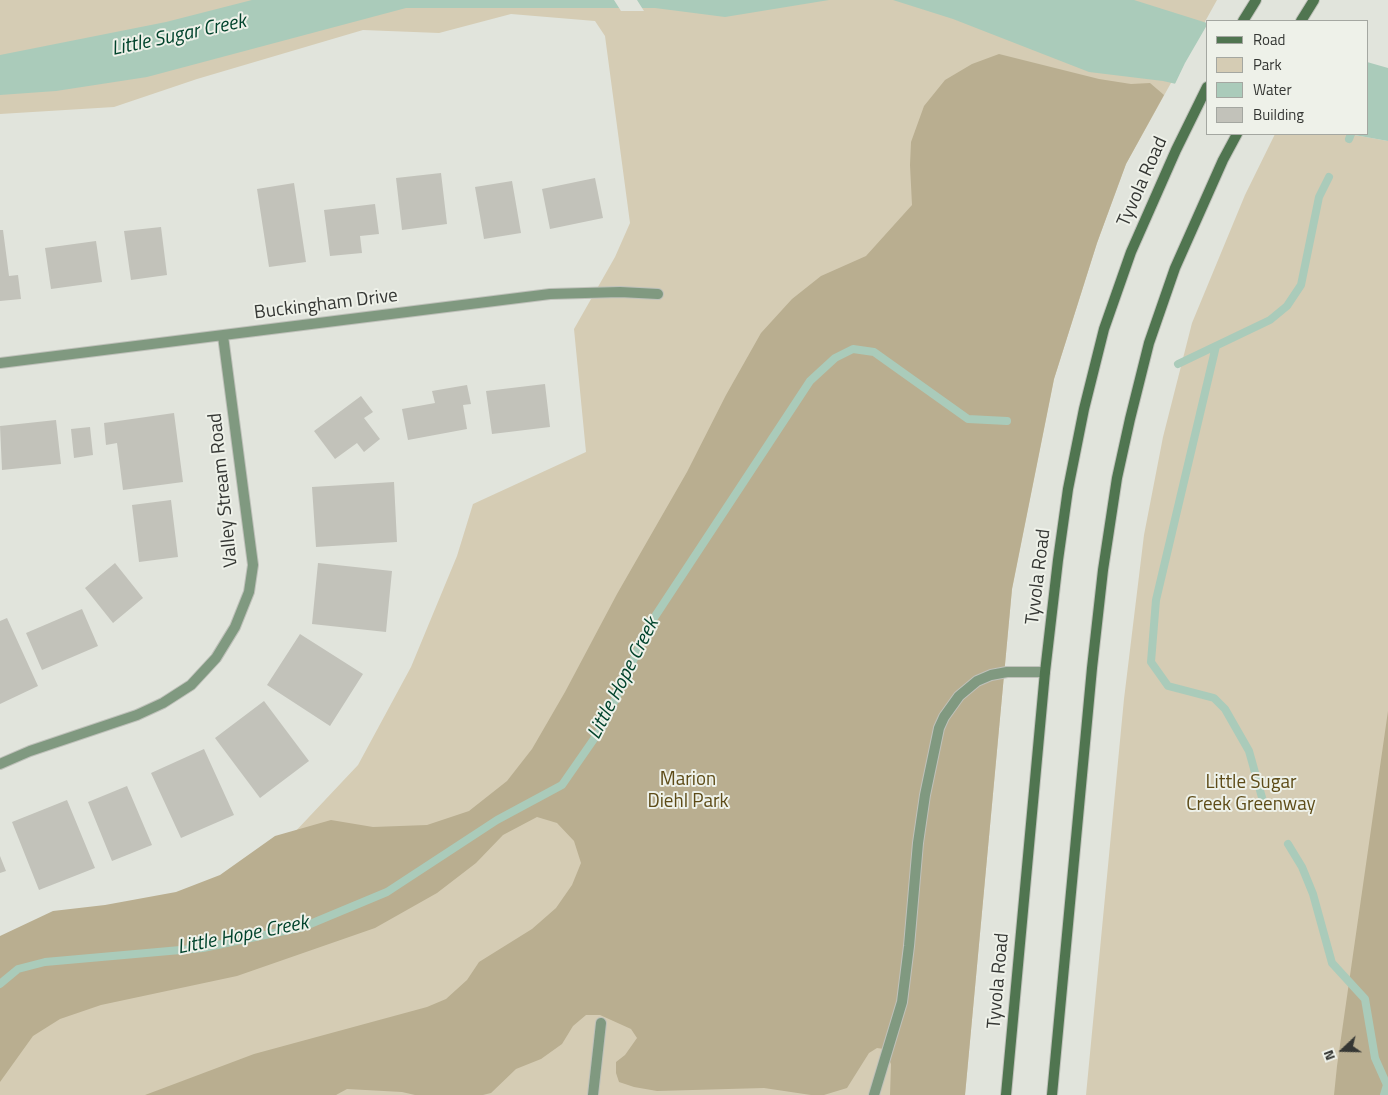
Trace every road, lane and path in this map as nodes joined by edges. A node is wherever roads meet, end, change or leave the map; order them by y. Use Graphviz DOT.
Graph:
graph roads {
  1 [pos="1256,0"];
  2 [pos="1314,0"];
  3 [pos="1244,20"];
  4 [pos="1302,20"];
  5 [pos="1206,89"];
  6 [pos="1236,135"];
  7 [pos="658,294"];
  8 [pos="223,336"];
  9 [pos="0,363"];
  10 [pos="1045,672"];
  11 [pos="0,764"];
  12 [pos="601,1023"];
  13 [pos="593,1095"];
  14 [pos="874,1095"];
  15 [pos="1006,1095"];
  16 [pos="1052,1095"];
  1 -- 3 [label="main road"];
  2 -- 4 [label="main road"];
  5 -- 10 [label="main road, Tyvola Road"];
  6 -- 16 [label="main road"];
  7 -- 8 [label="street, Buckingham Drive"];
  8 -- 9 [label="street, Buckingham Drive"];
  8 -- 11 [label="street, Valley Stream Road"];
  10 -- 14 [label="street"];
  10 -- 15 [label="main road, Tyvola Road"];
  12 -- 13 [label="street"];
}
